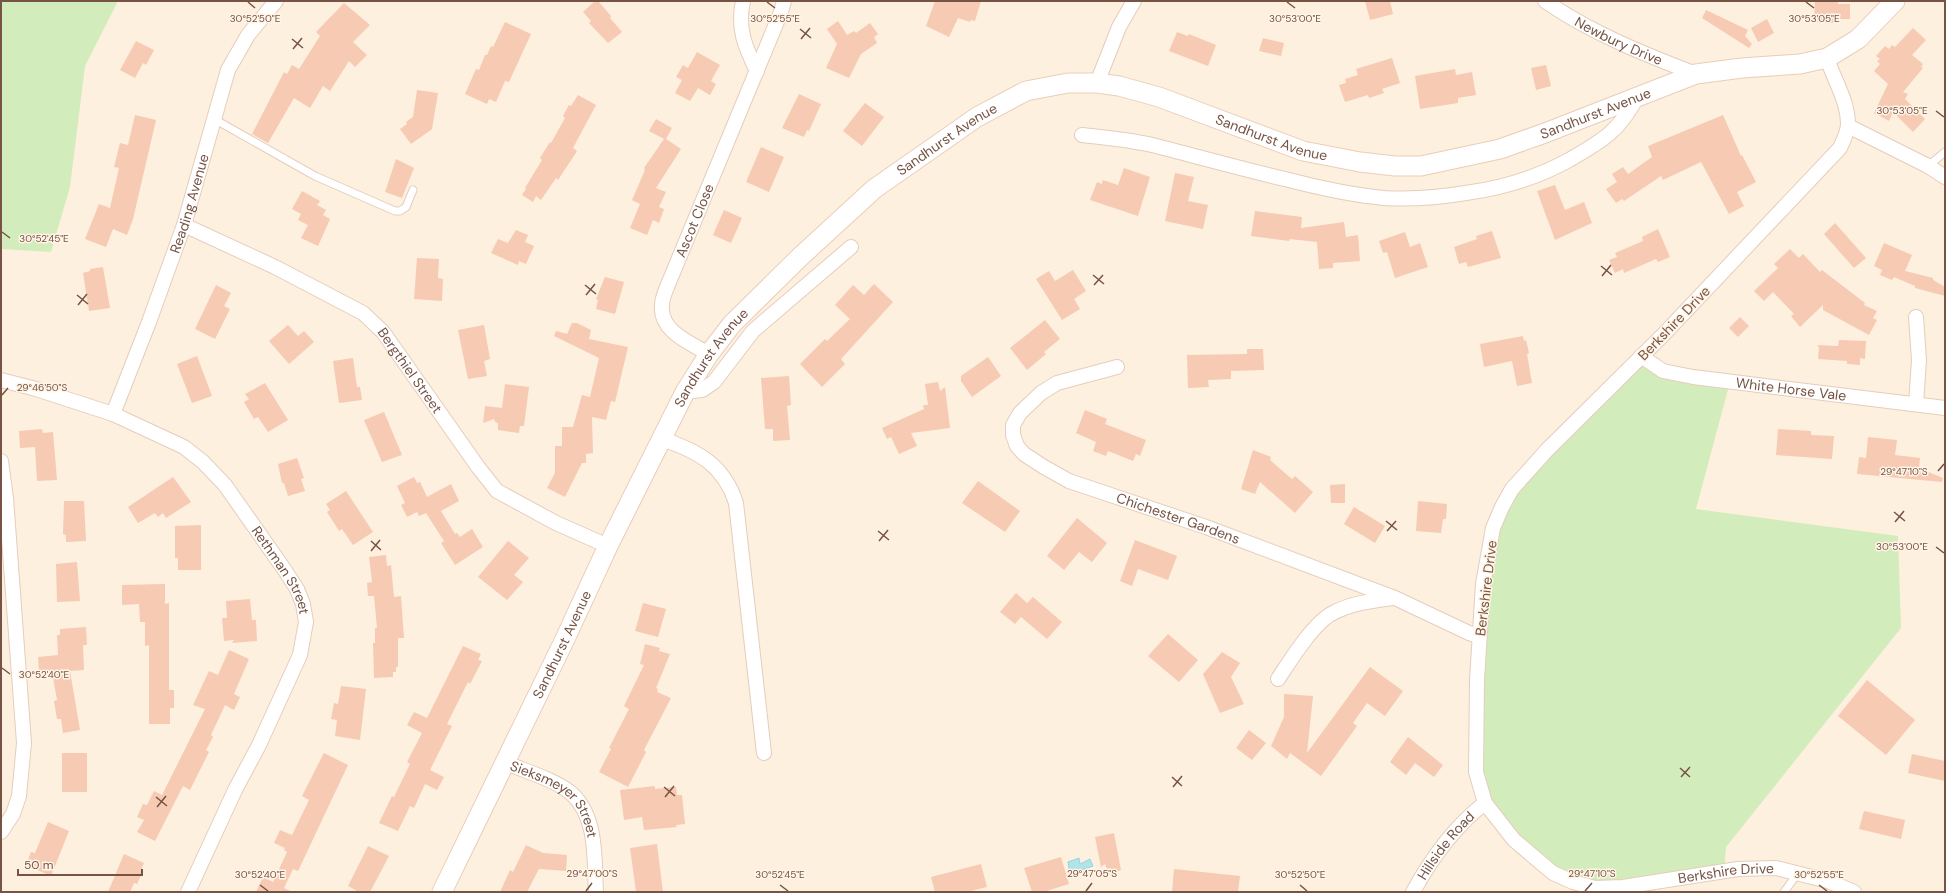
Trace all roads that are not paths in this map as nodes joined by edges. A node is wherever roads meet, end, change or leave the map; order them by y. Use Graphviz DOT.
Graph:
graph roads {
  1 [pos="276,1"];
  2 [pos="743,1"];
  3 [pos="784,1"];
  4 [pos="1134,1"];
  5 [pos="1545,1"];
  6 [pos="1895,1"];
  7 [pos="1826,58"];
  8 [pos="757,71"];
  9 [pos="1696,74"];
  10 [pos="1097,83"];
  11 [pos="1638,95"];
  12 [pos="214,119"];
  13 [pos="1848,126"];
  14 [pos="1082,134"];
  15 [pos="1945,152"];
  16 [pos="1928,166"];
  17 [pos="1945,177"];
  18 [pos="414,190"];
  19 [pos="184,225"];
  20 [pos="850,247"];
  21 [pos="1916,317"];
  22 [pos="708,354"];
  23 [pos="1641,356"];
  24 [pos="1117,366"];
  25 [pos="1,380"];
  26 [pos="685,392"];
  27 [pos="1916,404"];
  28 [pos="1945,408"];
  29 [pos="113,414"];
  30 [pos="662,438"];
  31 [pos="1,461"];
  32 [pos="608,546"];
  33 [pos="1395,598"];
  34 [pos="1479,636"];
  35 [pos="1278,679"];
  36 [pos="764,753"];
  37 [pos="504,762"];
  38 [pos="1485,803"];
  39 [pos="1,832"];
  40 [pos="1798,874"];
  41 [pos="188,892"];
  42 [pos="442,892"];
  43 [pos="596,892"];
  44 [pos="1413,892"];
  45 [pos="1784,892"];
  46 [pos="1854,892"];
  1 -- 12 [label="street, Reading Avenue"];
  2 -- 8 [label="street"];
  3 -- 8 [label="street, Ascot Close"];
  4 -- 10 [label="street"];
  5 -- 9 [label="street, Newbury Drive"];
  6 -- 7 [label="street, Sandhurst Avenue"];
  7 -- 9 [label="street, Sandhurst Avenue"];
  7 -- 13 [label="street"];
  8 -- 22 [label="street, Ascot Close"];
  9 -- 11 [label="street, Sandhurst Avenue"];
  10 -- 11 [label="street, Sandhurst Avenue"];
  10 -- 22 [label="street, Sandhurst Avenue"];
  11 -- 14 [label="street"];
  12 -- 18 [label="lane"];
  12 -- 19 [label="street, Reading Avenue"];
  13 -- 16 [label="street"];
  13 -- 23 [label="street, Berkshire Drive"];
  15 -- 16 [label="lane"];
  16 -- 17 [label="street"];
  19 -- 29 [label="street, Reading Avenue"];
  19 -- 32 [label="street, Bergthiel Street"];
  20 -- 26 [label="street"];
  21 -- 27 [label="street"];
  22 -- 26 [label="street, Sandhurst Avenue"];
  23 -- 27 [label="street, White Horse Vale"];
  23 -- 34 [label="street, Berkshire Drive"];
  24 -- 33 [label="street, Chichester Gardens"];
  25 -- 29 [label="street, Rethman Street"];
  26 -- 30 [label="street, Sandhurst Avenue"];
  27 -- 28 [label="street, White Horse Vale"];
  29 -- 41 [label="street, Rethman Street"];
  30 -- 32 [label="street, Sandhurst Avenue"];
  30 -- 36 [label="street"];
  31 -- 39 [label="street"];
  32 -- 37 [label="street, Sandhurst Avenue"];
  33 -- 34 [label="street, Chichester Gardens"];
  33 -- 35 [label="street"];
  34 -- 38 [label="street, Berkshire Drive"];
  37 -- 42 [label="street, Sandhurst Avenue"];
  37 -- 43 [label="street, Sieksmeyer Street"];
  38 -- 40 [label="street, Berkshire Drive"];
  38 -- 44 [label="street, Hillside Road"];
  40 -- 45 [label="lane"];
  40 -- 46 [label="street, Berkshire Drive"];
}
